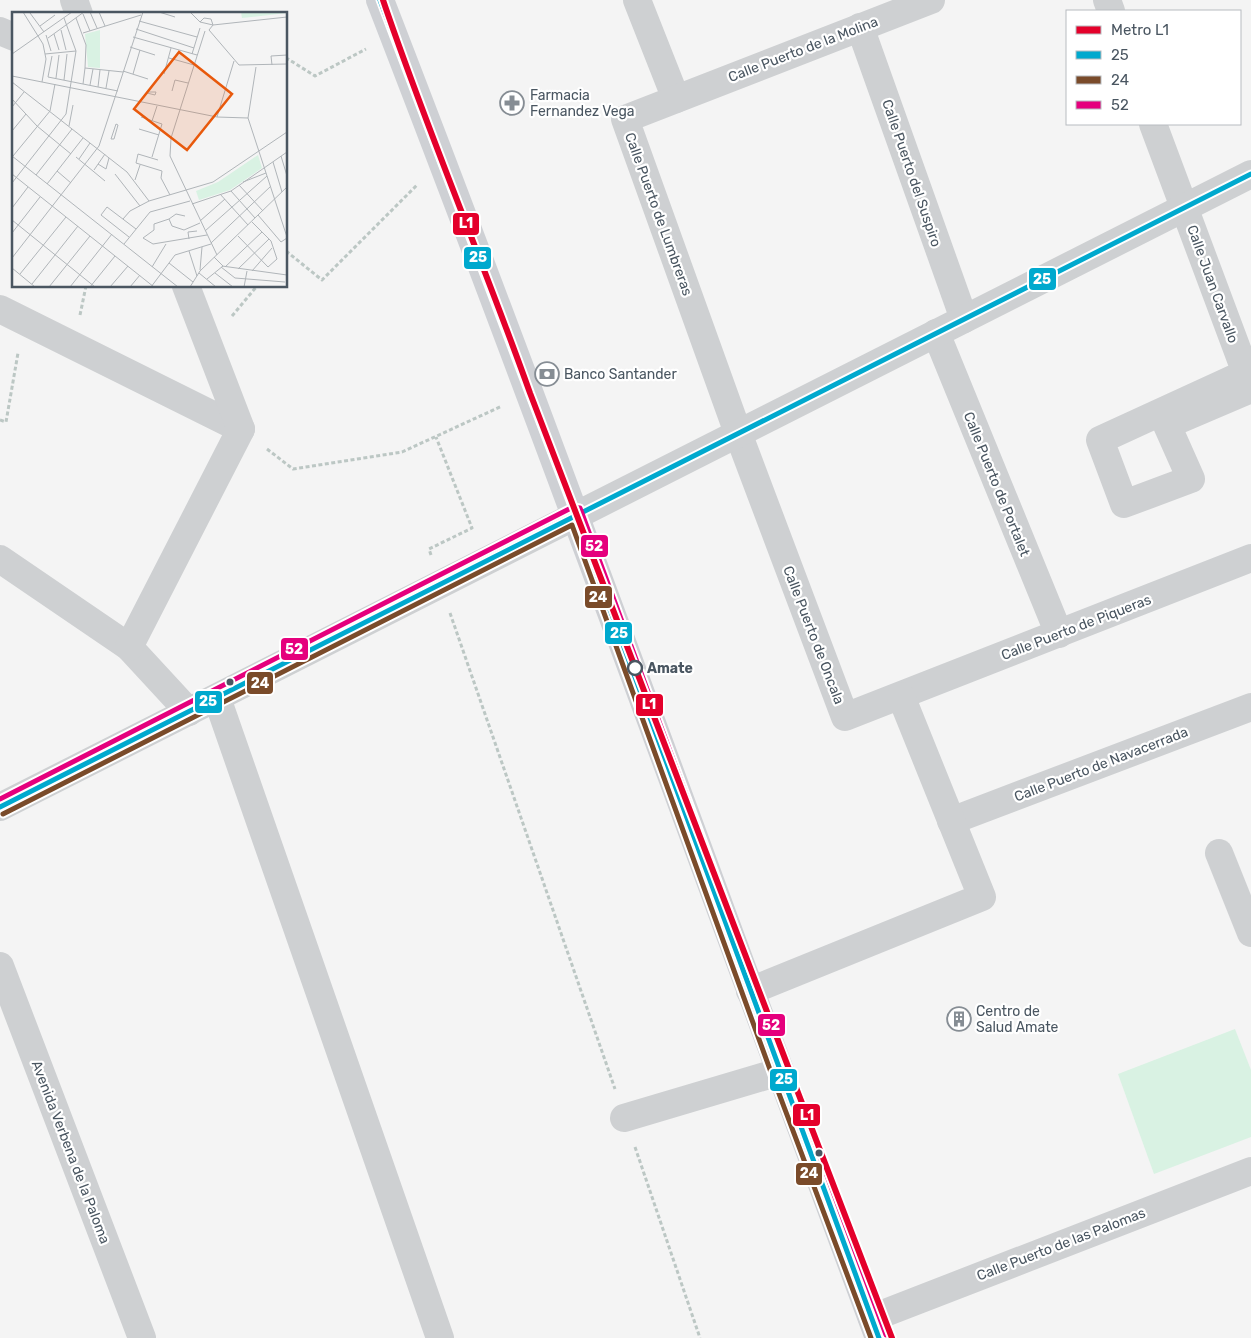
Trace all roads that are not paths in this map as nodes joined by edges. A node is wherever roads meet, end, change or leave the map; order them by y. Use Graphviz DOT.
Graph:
graph roads {
  1 [pos="74,0"];
  2 [pos="380,0"];
  3 [pos="637,0"];
  4 [pos="931,0"];
  5 [pos="78,12"];
  6 [pos="860,27"];
  7 [pos="0,31"];
  8 [pos="12,36"];
  9 [pos="676,99"];
  10 [pos="1153,125"];
  11 [pos="1251,174"];
  12 [pos="1184,208"];
  13 [pos="187,288"];
  14 [pos="12,314"];
  15 [pos="964,319"];
  16 [pos="936,333"];
  17 [pos="1248,381"];
  18 [pos="241,429"];
  19 [pos="738,433"];
  20 [pos="576,514"];
  21 [pos="1251,558"];
  22 [pos="0,559"];
  23 [pos="1059,634"];
  24 [pos="129,647"];
  25 [pos="901,696"];
  26 [pos="216,698"];
  27 [pos="1251,706"];
  28 [pos="189,712"];
  29 [pos="0,807"];
  30 [pos="951,821"];
  31 [pos="1219,853"];
  32 [pos="1251,933"];
  33 [pos="0,966"];
  34 [pos="750,992"];
  35 [pos="779,1072"];
  36 [pos="624,1118"];
  37 [pos="1251,1171"];
  38 [pos="875,1328"];
  39 [pos="142,1338"];
  40 [pos="440,1338"];
  1 -- 5 [label="street"];
  2 -- 20 [label="street"];
  3 -- 9 [label="street"];
  4 -- 6 [label="street, Calle Puerto de la Molina"];
  6 -- 9 [label="street, Calle Puerto de la Molina"];
  6 -- 15 [label="street, Calle Puerto del Suspiro"];
  7 -- 8 [label="street"];
  9 -- 19 [label="street, Calle Puerto de Lumbreras"];
  10 -- 12 [label="street, Calle Juan Carvallo"];
  11 -- 12 [label="street"];
  12 -- 15 [label="street"];
  12 -- 17 [label="street, Calle Juan Carvallo"];
  13 -- 18 [label="street"];
  14 -- 18 [label="street"];
  15 -- 16 [label="street"];
  16 -- 19 [label="street"];
  16 -- 23 [label="street, Calle Puerto de Portalet"];
  17 -- 17 [label="street"];
  18 -- 24 [label="street"];
  19 -- 20 [label="street"];
  19 -- 25 [label="street, Calle Puerto de Oncala"];
  20 -- 26 [label="street"];
  20 -- 34 [label="street"];
  21 -- 23 [label="street, Calle Puerto de Piqueras"];
  22 -- 24 [label="street"];
  23 -- 25 [label="street, Calle Puerto de Piqueras"];
  24 -- 28 [label="street"];
  25 -- 30 [label="street"];
  26 -- 28 [label="street"];
  26 -- 40 [label="street"];
  27 -- 30 [label="street, Calle Puerto de Navacerrada"];
  28 -- 29 [label="street"];
  30 -- 34 [label="street"];
  31 -- 32 [label="street"];
  33 -- 39 [label="street, Avenida Verbena de la Paloma"];
  34 -- 35 [label="street"];
  35 -- 36 [label="street"];
  35 -- 38 [label="street"];
  37 -- 38 [label="street, Calle Puerto de las Palomas"];
}
